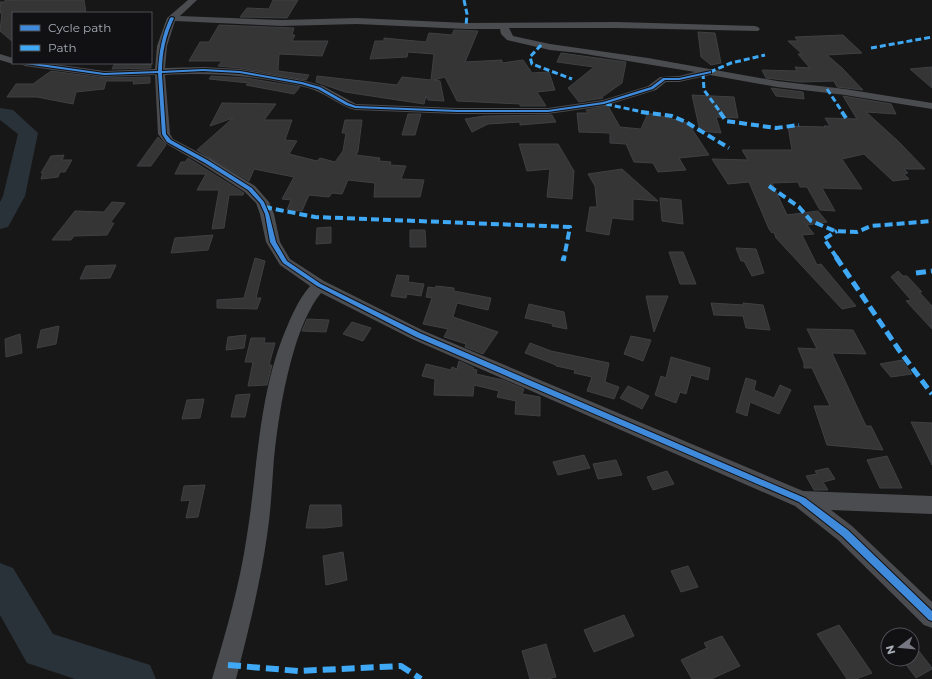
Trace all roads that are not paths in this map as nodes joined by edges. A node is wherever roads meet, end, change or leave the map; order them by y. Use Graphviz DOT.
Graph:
graph roads {
  1 [pos="193,0"];
  2 [pos="172,18"];
  3 [pos="503,25"];
  4 [pos="755,29"];
  5 [pos="0,57"];
  6 [pos="12,61"];
  7 [pos="32,64"];
  8 [pos="710,72"];
  9 [pos="159,73"];
  10 [pos="932,106"];
  11 [pos="319,285"];
  12 [pos="802,500"];
  13 [pos="932,505"];
  14 [pos="932,617"];
  15 [pos="224,679"];
  1 -- 2 [label="street"];
  2 -- 3 [label="street"];
  2 -- 9 [label="street"];
  3 -- 4 [label="street"];
  3 -- 8 [label="street"];
  5 -- 6 [label="street"];
  7 -- 9 [label="street"];
  8 -- 9 [label="street"];
  8 -- 10 [label="street"];
  9 -- 11 [label="street"];
  11 -- 12 [label="street"];
  11 -- 15 [label="street"];
  12 -- 13 [label="street"];
  12 -- 14 [label="street"];
}
